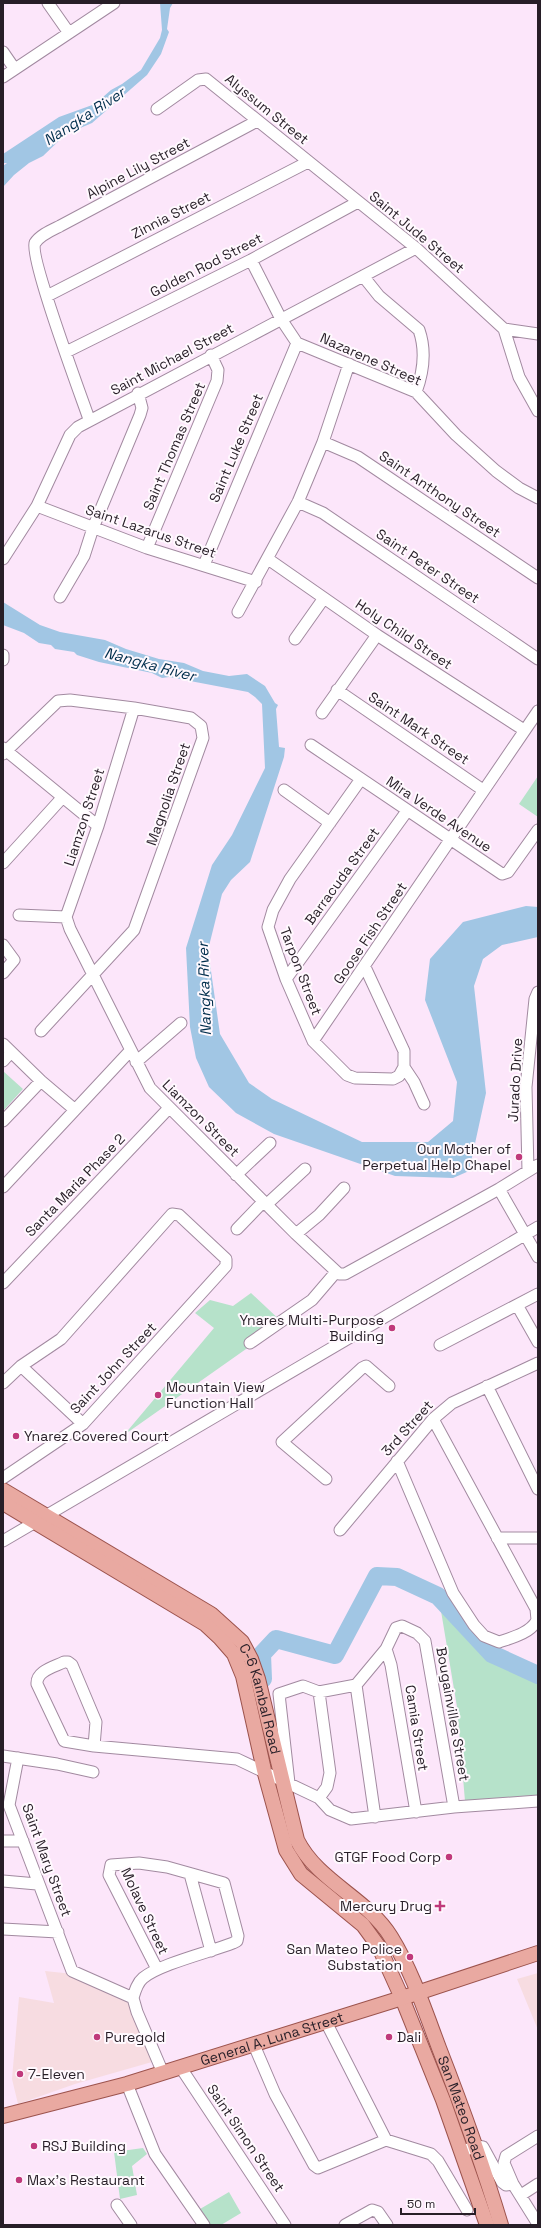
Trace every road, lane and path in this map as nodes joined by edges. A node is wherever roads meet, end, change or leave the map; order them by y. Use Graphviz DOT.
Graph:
graph roads {
  1 [pos="48,3"];
  2 [pos="114,3"];
  3 [pos="69,33"];
  4 [pos="3,52"];
  5 [pos="14,68"];
  6 [pos="3,77"];
  7 [pos="157,109"];
  8 [pos="257,121"];
  9 [pos="308,162"];
  10 [pos="358,202"];
  11 [pos="416,248"];
  12 [pos="251,260"];
  13 [pos="362,276"];
  14 [pos="47,296"];
  15 [pos="280,319"];
  16 [pos="504,329"];
  17 [pos="538,334"];
  18 [pos="297,343"];
  19 [pos="66,352"];
  20 [pos="211,355"];
  21 [pos="349,364"];
  22 [pos="416,392"];
  23 [pos="138,393"];
  24 [pos="538,411"];
  25 [pos="89,419"];
  26 [pos="323,442"];
  27 [pos="538,498"];
  28 [pos="298,502"];
  29 [pos="37,506"];
  30 [pos="93,528"];
  31 [pos="148,548"];
  32 [pos="3,559"];
  33 [pos="268,559"];
  34 [pos="204,565"];
  35 [pos="538,578"];
  36 [pos="256,582"];
  37 [pos="60,597"];
  38 [pos="324,598"];
  39 [pos="238,612"];
  40 [pos="377,635"];
  41 [pos="295,639"];
  42 [pos="3,655"];
  43 [pos="538,659"];
  44 [pos="3,660"];
  45 [pos="337,690"];
  46 [pos="134,708"];
  47 [pos="538,711"];
  48 [pos="322,713"];
  49 [pos="524,730"];
  50 [pos="311,745"];
  51 [pos="4,751"];
  52 [pos="361,779"];
  53 [pos="284,790"];
  54 [pos="483,790"];
  55 [pos="62,798"];
  56 [pos="408,811"];
  57 [pos="330,823"];
  58 [pos="98,826"];
  59 [pos="538,830"];
  60 [pos="450,841"];
  61 [pos="3,863"];
  62 [pos="19,915"];
  63 [pos="66,917"];
  64 [pos="3,945"];
  65 [pos="364,967"];
  66 [pos="3,973"];
  67 [pos="93,974"];
  68 [pos="286,979"];
  69 [pos="538,992"];
  70 [pos="181,1023"];
  71 [pos="41,1031"];
  72 [pos="313,1041"];
  73 [pos="3,1044"];
  74 [pos="130,1051"];
  75 [pos="11,1052"];
  76 [pos="3,1060"];
  77 [pos="136,1062"];
  78 [pos="404,1068"];
  79 [pos="41,1081"];
  80 [pos="424,1104"];
  81 [pos="169,1108"];
  82 [pos="74,1109"];
  83 [pos="3,1121"];
  84 [pos="270,1143"];
  85 [pos="533,1168"];
  86 [pos="305,1169"];
  87 [pos="236,1175"];
  88 [pos="3,1187"];
  89 [pos="344,1188"];
  90 [pos="499,1189"];
  91 [pos="265,1203"];
  92 [pos="538,1227"];
  93 [pos="237,1228"];
  94 [pos="296,1234"];
  95 [pos="526,1235"];
  96 [pos="538,1257"];
  97 [pos="336,1272"];
  98 [pos="3,1283"];
  99 [pos="538,1294"];
  100 [pos="517,1305"];
  101 [pos="538,1342"];
  102 [pos="250,1343"];
  103 [pos="440,1345"];
  104 [pos="538,1363"];
  105 [pos="21,1366"];
  106 [pos="3,1383"];
  107 [pos="389,1386"];
  108 [pos="487,1386"];
  109 [pos="433,1419"];
  110 [pos="83,1424"];
  111 [pos="397,1461"];
  112 [pos="3,1478"];
  113 [pos="326,1479"];
  114 [pos="538,1489"];
  115 [pos="3,1490"];
  116 [pos="3,1503"];
  117 [pos="39,1520"];
  118 [pos="340,1530"];
  119 [pos="497,1538"];
  120 [pos="538,1538"];
  121 [pos="3,1541"];
  122 [pos="386,1649"];
  123 [pos="356,1685"];
  124 [pos="319,1692"];
  125 [pos="94,1746"];
  126 [pos="3,1756"];
  127 [pos="18,1758"];
  128 [pos="264,1770"];
  129 [pos="93,1772"];
  130 [pos="285,1782"];
  131 [pos="319,1798"];
  132 [pos="538,1801"];
  133 [pos="454,1807"];
  134 [pos="416,1812"];
  135 [pos="375,1817"];
  136 [pos="3,1841"];
  137 [pos="23,1842"];
  138 [pos="190,1874"];
  139 [pos="3,1881"];
  140 [pos="38,1884"];
  141 [pos="3,1929"];
  142 [pos="58,1932"];
  143 [pos="211,1951"];
  144 [pos="538,1953"];
  145 [pos="156,1969"];
  146 [pos="418,1992"];
  147 [pos="133,1998"];
  148 [pos="402,1998"];
  149 [pos="326,2022"];
  150 [pos="254,2045"];
  151 [pos="181,2068"];
  152 [pos="164,2073"];
  153 [pos="127,2084"];
  154 [pos="3,2116"];
  155 [pos="538,2136"];
  156 [pos="386,2140"];
  157 [pos="477,2146"];
  158 [pos="463,2151"];
  159 [pos="512,2184"];
  160 [pos="538,2184"];
  161 [pos="521,2195"];
  162 [pos="117,2205"];
  163 [pos="467,2210"];
  164 [pos="538,2224"];
  165 [pos="130,2225"];
  166 [pos="204,2225"];
  167 [pos="286,2225"];
  168 [pos="345,2225"];
  169 [pos="387,2225"];
  170 [pos="487,2225"];
  171 [pos="501,2225"];
  1 -- 3 [label="street"];
  2 -- 3 [label="street"];
  3 -- 5 [label="street"];
  4 -- 5 [label="street"];
  5 -- 6 [label="street"];
  7 -- 8 [label="street, Alyssum Street"];
  8 -- 9 [label="street, Alyssum Street"];
  8 -- 14 [label="street, Alpine Lily Street"];
  9 -- 10 [label="street, Saint Jude Street"];
  9 -- 14 [label="street, Zinnia Street"];
  10 -- 11 [label="street, Saint Jude Street"];
  10 -- 12 [label="street, Golden Rod Street"];
  11 -- 13 [label="street, Saint Michael Street"];
  11 -- 16 [label="street, Saint Jude Street"];
  12 -- 15 [label="street, Nazarene Street"];
  12 -- 19 [label="street, Golden Rod Street"];
  13 -- 15 [label="street, Saint Michael Street"];
  13 -- 22 [label="street"];
  14 -- 19 [label="street"];
  15 -- 18 [label="street, Nazarene Street"];
  15 -- 20 [label="street, Saint Michael Street"];
  16 -- 17 [label="street"];
  16 -- 24 [label="street"];
  18 -- 21 [label="street, Nazarene Street"];
  18 -- 34 [label="street, Saint Luke Street"];
  19 -- 25 [label="street"];
  20 -- 23 [label="street, Saint Michael Street"];
  20 -- 31 [label="street, Saint Thomas Street"];
  21 -- 22 [label="street, Nazarene Street"];
  21 -- 26 [label="street"];
  22 -- 27 [label="street, Nazarene Street"];
  23 -- 25 [label="street, Saint Michael Street"];
  23 -- 30 [label="street"];
  25 -- 29 [label="street, Saint Michael Street"];
  26 -- 28 [label="street"];
  26 -- 35 [label="street, Saint Anthony Street"];
  28 -- 33 [label="street"];
  28 -- 43 [label="street, Saint Peter Street"];
  29 -- 30 [label="street, Saint Lazarus Street"];
  29 -- 32 [label="street, Saint Michael Street"];
  30 -- 31 [label="street, Saint Lazarus Street"];
  30 -- 37 [label="street"];
  31 -- 34 [label="street, Saint Lazarus Street"];
  33 -- 36 [label="street"];
  33 -- 38 [label="street, Holy Child Street"];
  34 -- 36 [label="street, Saint Lazarus Street"];
  36 -- 39 [label="street"];
  38 -- 40 [label="street, Holy Child Street"];
  38 -- 41 [label="street"];
  40 -- 45 [label="street"];
  40 -- 49 [label="street, Holy Child Street"];
  42 -- 44 [label="street"];
  45 -- 48 [label="street"];
  45 -- 54 [label="street, Saint Mark Street"];
  46 -- 51 [label="street, Magnolia Street"];
  46 -- 58 [label="street, Liamzon Street"];
  46 -- 67 [label="street, Magnolia Street"];
  47 -- 49 [label="street, Goose Fish Street"];
  49 -- 54 [label="street, Goose Fish Street"];
  50 -- 52 [label="street, Mira Verde Avenue"];
  51 -- 55 [label="street"];
  52 -- 56 [label="street, Mira Verde Avenue"];
  52 -- 57 [label="street, Tarpon Street"];
  53 -- 57 [label="street"];
  54 -- 60 [label="street, Goose Fish Street"];
  55 -- 58 [label="street"];
  55 -- 61 [label="street"];
  56 -- 60 [label="street, Mira Verde Avenue"];
  56 -- 68 [label="street, Barracuda Street"];
  57 -- 68 [label="street, Tarpon Street"];
  58 -- 63 [label="street, Liamzon Street"];
  59 -- 60 [label="street, Mira Verde Avenue"];
  60 -- 65 [label="street, Goose Fish Street"];
  62 -- 63 [label="street"];
  63 -- 67 [label="street, Liamzon Street"];
  64 -- 66 [label="street"];
  65 -- 72 [label="street, Goose Fish Street"];
  65 -- 78 [label="street"];
  67 -- 71 [label="street, Magnolia Street"];
  67 -- 74 [label="street, Liamzon Street"];
  68 -- 72 [label="street, Tarpon Street"];
  69 -- 85 [label="street, Jurado Drive"];
  70 -- 77 [label="street"];
  72 -- 78 [label="street, Tarpon Street"];
  73 -- 75 [label="street"];
  74 -- 77 [label="street, Liamzon Street"];
  74 -- 82 [label="street"];
  75 -- 76 [label="street"];
  75 -- 79 [label="street"];
  77 -- 81 [label="street, Liamzon Street"];
  78 -- 80 [label="street"];
  79 -- 82 [label="street"];
  79 -- 83 [label="street"];
  81 -- 87 [label="street, Liamzon Street"];
  81 -- 98 [label="street, Santa Maria Phase 2"];
  82 -- 88 [label="street"];
  84 -- 87 [label="street"];
  85 -- 90 [label="street"];
  86 -- 91 [label="street"];
  87 -- 91 [label="street, Liamzon Street"];
  89 -- 94 [label="street"];
  90 -- 95 [label="street"];
  90 -- 97 [label="street"];
  91 -- 93 [label="street"];
  91 -- 94 [label="street, Liamzon Street"];
  92 -- 95 [label="street"];
  94 -- 97 [label="street, Liamzon Street"];
  95 -- 96 [label="street"];
  95 -- 117 [label="street"];
  97 -- 102 [label="street"];
  99 -- 100 [label="street"];
  100 -- 101 [label="street"];
  100 -- 103 [label="street"];
  104 -- 108 [label="street, 3rd Street"];
  105 -- 106 [label="street"];
  105 -- 110 [label="street"];
  105 -- 110 [label="street, Saint John Street"];
  107 -- 113 [label="street"];
  108 -- 109 [label="street, 3rd Street"];
  108 -- 114 [label="street"];
  109 -- 111 [label="street, 3rd Street"];
  109 -- 119 [label="street"];
  110 -- 112 [label="street, Saint John Street"];
  111 -- 118 [label="street, 3rd Street"];
  111 -- 119 [label="street"];
  115 -- 117 [label="main road, C-6 Kambal Road"];
  116 -- 117 [label="main road, C-6 Kambal Road"];
  117 -- 121 [label="street"];
  117 -- 128 [label="main road, C-6 Kambal Road"];
  117 -- 130 [label="main road, C-6 Kambal Road"];
  119 -- 120 [label="street"];
  122 -- 123 [label="street, Bougainvillea Street"];
  122 -- 133 [label="street, Bougainvillea Street"];
  122 -- 134 [label="street, Camia Street"];
  123 -- 124 [label="street"];
  123 -- 135 [label="street"];
  124 -- 130 [label="street"];
  124 -- 131 [label="street"];
  125 -- 125 [label="street"];
  125 -- 128 [label="street"];
  126 -- 127 [label="street"];
  127 -- 129 [label="street"];
  127 -- 137 [label="street, Saint Mary Street"];
  128 -- 130 [label="street"];
  128 -- 148 [label="main road, C-6 Kambal Road"];
  130 -- 131 [label="street"];
  130 -- 146 [label="main road, C-6 Kambal Road"];
  131 -- 135 [label="street"];
  132 -- 133 [label="street"];
  133 -- 134 [label="street"];
  134 -- 135 [label="street"];
  136 -- 137 [label="street"];
  137 -- 140 [label="street, Saint Mary Street"];
  138 -- 143 [label="street"];
  138 -- 143 [label="street"];
  138 -- 145 [label="street, Molave Street"];
  139 -- 140 [label="street"];
  140 -- 142 [label="street, Saint Mary Street"];
  141 -- 142 [label="street"];
  142 -- 147 [label="street, Saint Mary Street"];
  143 -- 145 [label="street"];
  144 -- 146 [label="main road, General A. Luna Street"];
  145 -- 147 [label="street"];
  146 -- 148 [label="main road, General A. Luna Street"];
  146 -- 157 [label="main road, San Mateo Road"];
  147 -- 152 [label="street"];
  148 -- 149 [label="main road, General A. Luna Street"];
  148 -- 158 [label="main road, San Mateo Road"];
  149 -- 150 [label="main road, General A. Luna Street"];
  149 -- 156 [label="street"];
  150 -- 151 [label="main road, General A. Luna Street"];
  150 -- 156 [label="street"];
  151 -- 152 [label="main road, General A. Luna Street"];
  151 -- 167 [label="street, Saint Simon Street"];
  152 -- 153 [label="main road, General A. Luna Street"];
  153 -- 154 [label="main road, General A. Luna Street"];
  153 -- 166 [label="street"];
  155 -- 159 [label="street"];
  156 -- 163 [label="street"];
  157 -- 158 [label="street"];
  157 -- 159 [label="street"];
  157 -- 171 [label="main road, San Mateo Road"];
  158 -- 170 [label="main road, San Mateo Road"];
  159 -- 161 [label="street"];
  160 -- 161 [label="street"];
  161 -- 164 [label="street"];
  162 -- 165 [label="street"];
  168 -- 169 [label="street"];
}
